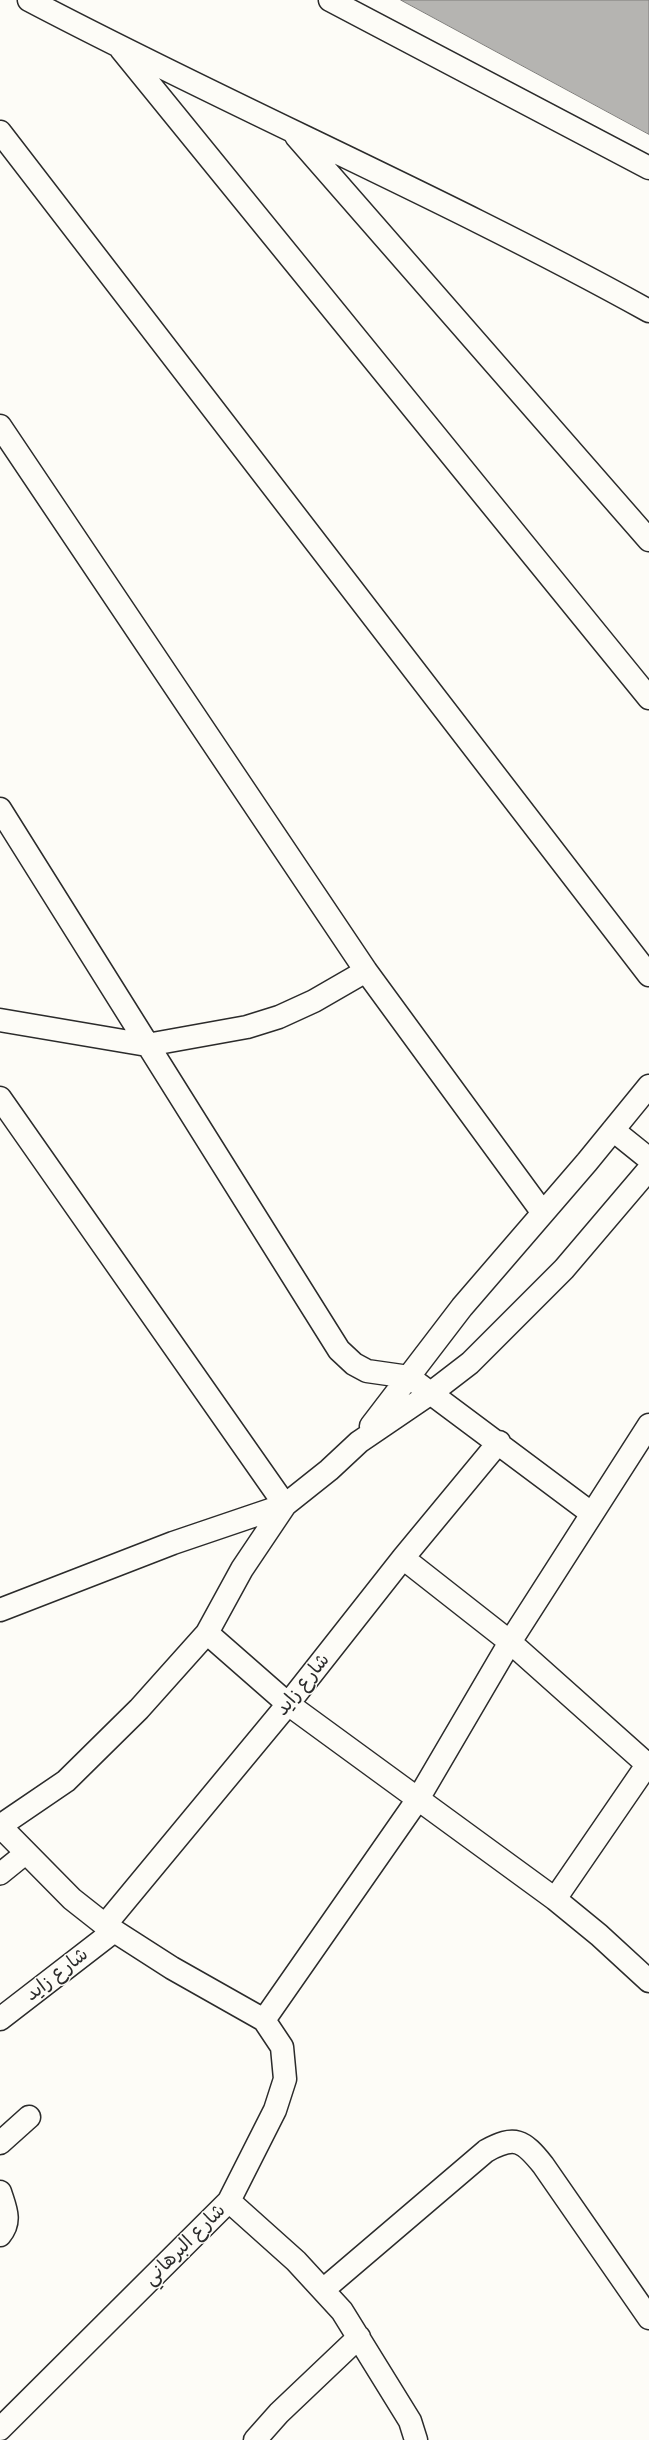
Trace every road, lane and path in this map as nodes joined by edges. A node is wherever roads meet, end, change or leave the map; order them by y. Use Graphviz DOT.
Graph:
graph roads {
  1 [pos="29,0"];
  2 [pos="330,0"];
  3 [pos="121,49"];
  4 [pos="290,129"];
  5 [pos="0,132"];
  6 [pos="649,168"];
  7 [pos="649,312"];
  8 [pos="0,426"];
  9 [pos="649,540"];
  10 [pos="649,698"];
  11 [pos="0,809"];
  12 [pos="366,971"];
  13 [pos="649,975"];
  14 [pos="2,1018"];
  15 [pos="147,1045"];
  16 [pos="649,1086"];
  17 [pos="0,1098"];
  18 [pos="613,1130"];
  19 [pos="649,1159"];
  20 [pos="649,1169"];
  21 [pos="542,1213"];
  22 [pos="409,1377"];
  23 [pos="431,1393"];
  24 [pos="649,1424"];
  25 [pos="359,1442"];
  26 [pos="499,1442"];
  27 [pos="285,1505"];
  28 [pos="591,1513"];
  29 [pos="403,1558"];
  30 [pos="0,1610"];
  31 [pos="207,1633"];
  32 [pos="510,1642"];
  33 [pos="288,1704"];
  34 [pos="648,1764"];
  35 [pos="418,1799"];
  36 [pos="0,1826"];
  37 [pos="26,1853"];
  38 [pos="0,1874"];
  39 [pos="555,1899"];
  40 [pos="110,1928"];
  41 [pos="649,1981"];
  42 [pos="0,2019"];
  43 [pos="264,2020"];
  44 [pos="29,2117"];
  45 [pos="0,2144"];
  46 [pos="0,2192"];
  47 [pos="229,2201"];
  48 [pos="0,2235"];
  49 [pos="323,2290"];
  50 [pos="649,2318"];
  51 [pos="359,2337"];
  52 [pos="0,2429"];
  53 [pos="255,2440"];
  54 [pos="416,2440"];
  1 -- 3 [label="street"];
  2 -- 6 [label="street"];
  3 -- 4 [label="street"];
  3 -- 10 [label="street"];
  4 -- 7 [label="street"];
  4 -- 9 [label="street"];
  5 -- 13 [label="street"];
  8 -- 12 [label="street"];
  11 -- 15 [label="street"];
  12 -- 15 [label="street"];
  12 -- 21 [label="street"];
  14 -- 15 [label="street"];
  15 -- 22 [label="street"];
  16 -- 18 [label="street"];
  17 -- 27 [label="street"];
  18 -- 19 [label="street"];
  18 -- 21 [label="street"];
  20 -- 23 [label="street"];
  21 -- 22 [label="street"];
  22 -- 23 [label="street"];
  22 -- 25 [label="street"];
  23 -- 25 [label="street"];
  23 -- 26 [label="street"];
  24 -- 28 [label="street"];
  25 -- 27 [label="street"];
  26 -- 28 [label="street"];
  26 -- 29 [label="street, شارع زايد"];
  27 -- 30 [label="street"];
  27 -- 31 [label="street"];
  28 -- 32 [label="street"];
  29 -- 32 [label="street"];
  29 -- 33 [label="street, شارع زايد"];
  31 -- 33 [label="street"];
  31 -- 36 [label="street"];
  32 -- 34 [label="street"];
  32 -- 35 [label="street"];
  33 -- 35 [label="street"];
  33 -- 40 [label="street, شارع زايد"];
  34 -- 39 [label="street"];
  35 -- 39 [label="street"];
  35 -- 43 [label="street"];
  36 -- 37 [label="street"];
  37 -- 38 [label="lane"];
  37 -- 40 [label="street"];
  39 -- 41 [label="street"];
  40 -- 42 [label="street, شارع زايد"];
  40 -- 43 [label="street"];
  43 -- 47 [label="street, شارع البرهاني"];
  44 -- 45 [label="street"];
  46 -- 48 [label="street"];
  47 -- 49 [label="street"];
  47 -- 52 [label="street, شارع البرهاني"];
  49 -- 50 [label="street"];
  49 -- 51 [label="street"];
  51 -- 53 [label="street"];
  51 -- 54 [label="street"];
}
